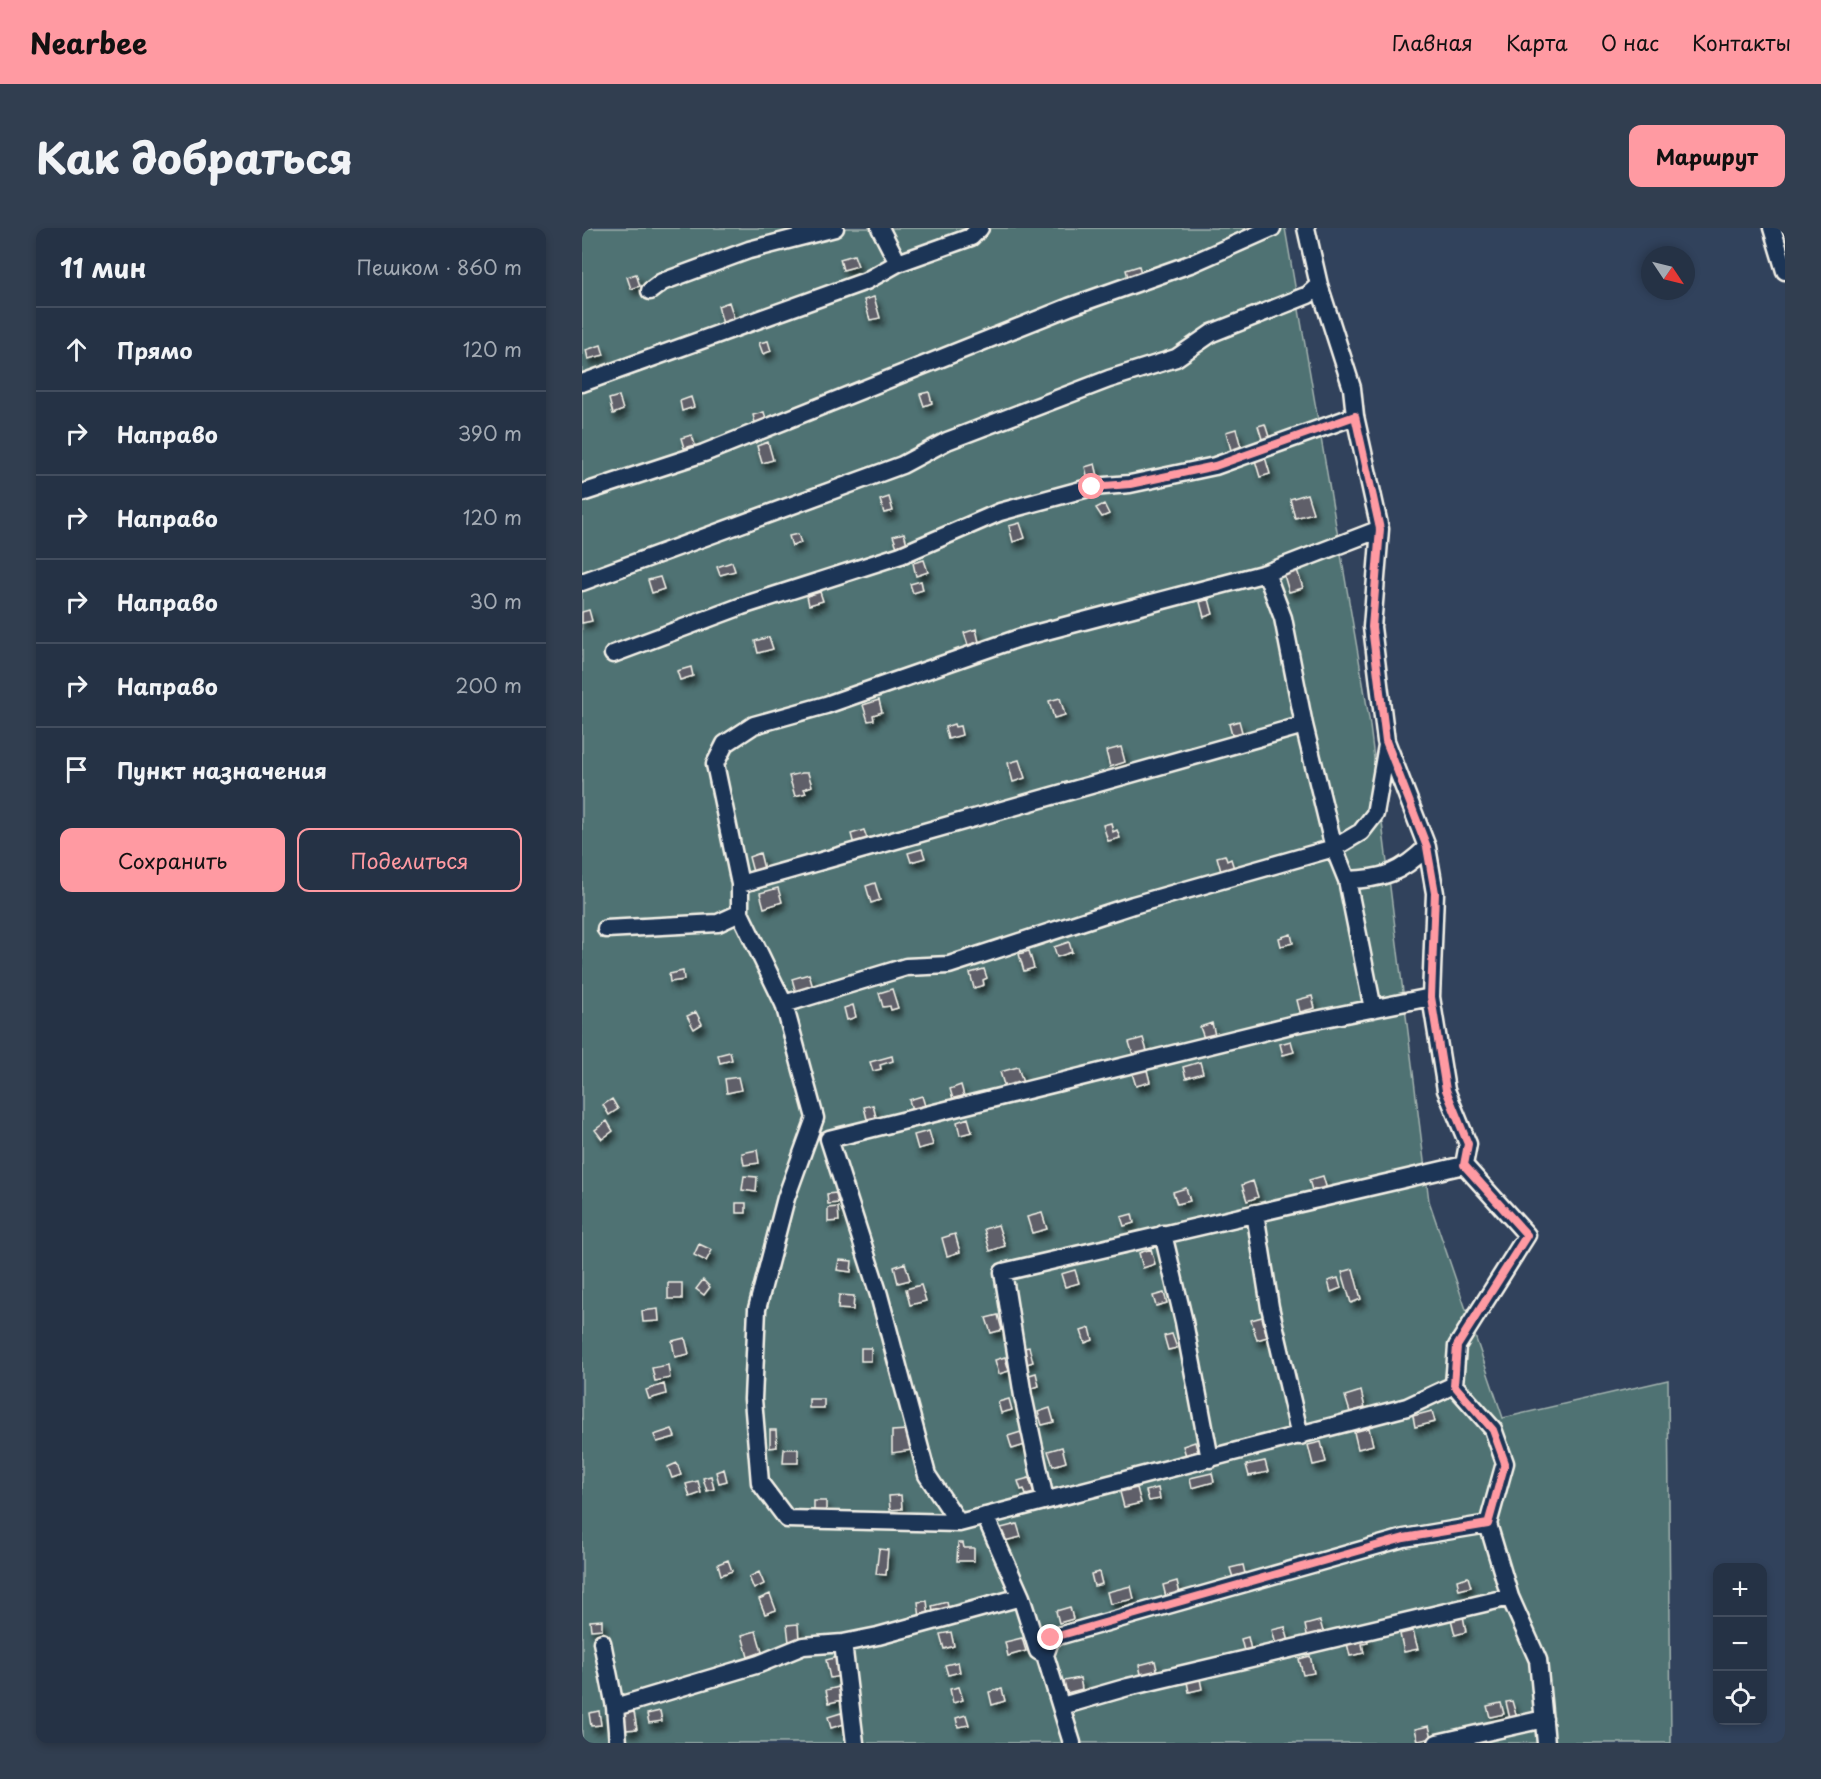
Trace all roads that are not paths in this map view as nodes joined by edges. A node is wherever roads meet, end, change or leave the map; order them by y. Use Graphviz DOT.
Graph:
graph roads {
  1 [pos="835,228"];
  2 [pos="880,228"];
  3 [pos="980,228"];
  4 [pos="1272,228"];
  5 [pos="1306,228"];
  6 [pos="1772,228"];
  7 [pos="898,263"];
  8 [pos="1785,271"];
  9 [pos="1319,285"];
  10 [pos="650,291"];
  11 [pos="582,383"];
  12 [pos="1355,416"];
  13 [pos="582,493"];
  14 [pos="1380,529"];
  15 [pos="1266,573"];
  16 [pos="582,582"];
  17 [pos="613,654"];
  18 [pos="1304,725"];
  19 [pos="1387,744"];
  20 [pos="1427,847"];
  21 [pos="1334,848"];
  22 [pos="1347,880"];
  23 [pos="740,884"];
  24 [pos="740,913"];
  25 [pos="606,929"];
  26 [pos="1431,997"];
  27 [pos="784,1004"];
  28 [pos="1372,1009"];
  29 [pos="811,1131"];
  30 [pos="829,1139"];
  31 [pos="1464,1165"];
  32 [pos="1255,1213"];
  33 [pos="1163,1234"];
  34 [pos="1454,1385"];
  35 [pos="1300,1436"];
  36 [pos="1210,1459"];
  37 [pos="1045,1500"];
  38 [pos="985,1516"];
  39 [pos="959,1523"];
  40 [pos="1488,1524"];
  41 [pos="1021,1597"];
  42 [pos="1510,1597"];
  43 [pos="602,1642"];
  44 [pos="843,1643"];
  45 [pos="1045,1655"];
  46 [pos="1062,1706"];
  47 [pos="615,1707"];
  48 [pos="1544,1719"];
  49 [pos="618,1743"];
  50 [pos="855,1743"];
  51 [pos="1072,1743"];
  52 [pos="1437,1743"];
  53 [pos="1546,1743"];
  1 -- 10 [label="lane"];
  2 -- 7 [label="lane"];
  3 -- 7 [label="lane"];
  4 -- 13 [label="lane"];
  5 -- 9 [label="lane"];
  6 -- 8 [label="lane"];
  7 -- 11 [label="lane"];
  9 -- 12 [label="lane"];
  9 -- 16 [label="lane"];
  12 -- 14 [label="lane"];
  12 -- 17 [label="lane"];
  14 -- 15 [label="lane"];
  14 -- 19 [label="lane"];
  15 -- 18 [label="lane"];
  15 -- 23 [label="lane"];
  18 -- 21 [label="lane"];
  18 -- 23 [label="lane"];
  19 -- 20 [label="lane"];
  19 -- 21 [label="lane"];
  20 -- 22 [label="lane"];
  20 -- 26 [label="lane"];
  21 -- 22 [label="lane"];
  21 -- 27 [label="lane"];
  22 -- 28 [label="lane"];
  23 -- 24 [label="lane"];
  24 -- 25 [label="lane"];
  24 -- 27 [label="lane"];
  26 -- 28 [label="lane"];
  26 -- 31 [label="lane"];
  27 -- 29 [label="lane"];
  28 -- 30 [label="lane"];
  29 -- 30 [label="lane"];
  29 -- 39 [label="lane"];
  30 -- 39 [label="lane"];
  31 -- 32 [label="lane"];
  31 -- 34 [label="lane"];
  32 -- 33 [label="lane"];
  32 -- 35 [label="lane"];
  33 -- 36 [label="lane"];
  33 -- 37 [label="lane"];
  34 -- 35 [label="lane"];
  34 -- 40 [label="lane"];
  35 -- 36 [label="lane"];
  36 -- 37 [label="lane"];
  37 -- 38 [label="lane"];
  38 -- 39 [label="lane"];
  38 -- 41 [label="lane"];
  40 -- 42 [label="lane"];
  40 -- 45 [label="lane"];
  41 -- 44 [label="lane"];
  41 -- 45 [label="lane"];
  42 -- 46 [label="lane"];
  42 -- 48 [label="lane"];
  43 -- 47 [label="lane"];
  44 -- 47 [label="lane"];
  44 -- 50 [label="lane"];
  45 -- 46 [label="lane"];
  46 -- 51 [label="lane"];
  47 -- 49 [label="lane"];
  48 -- 52 [label="lane"];
  48 -- 53 [label="lane"];
}
